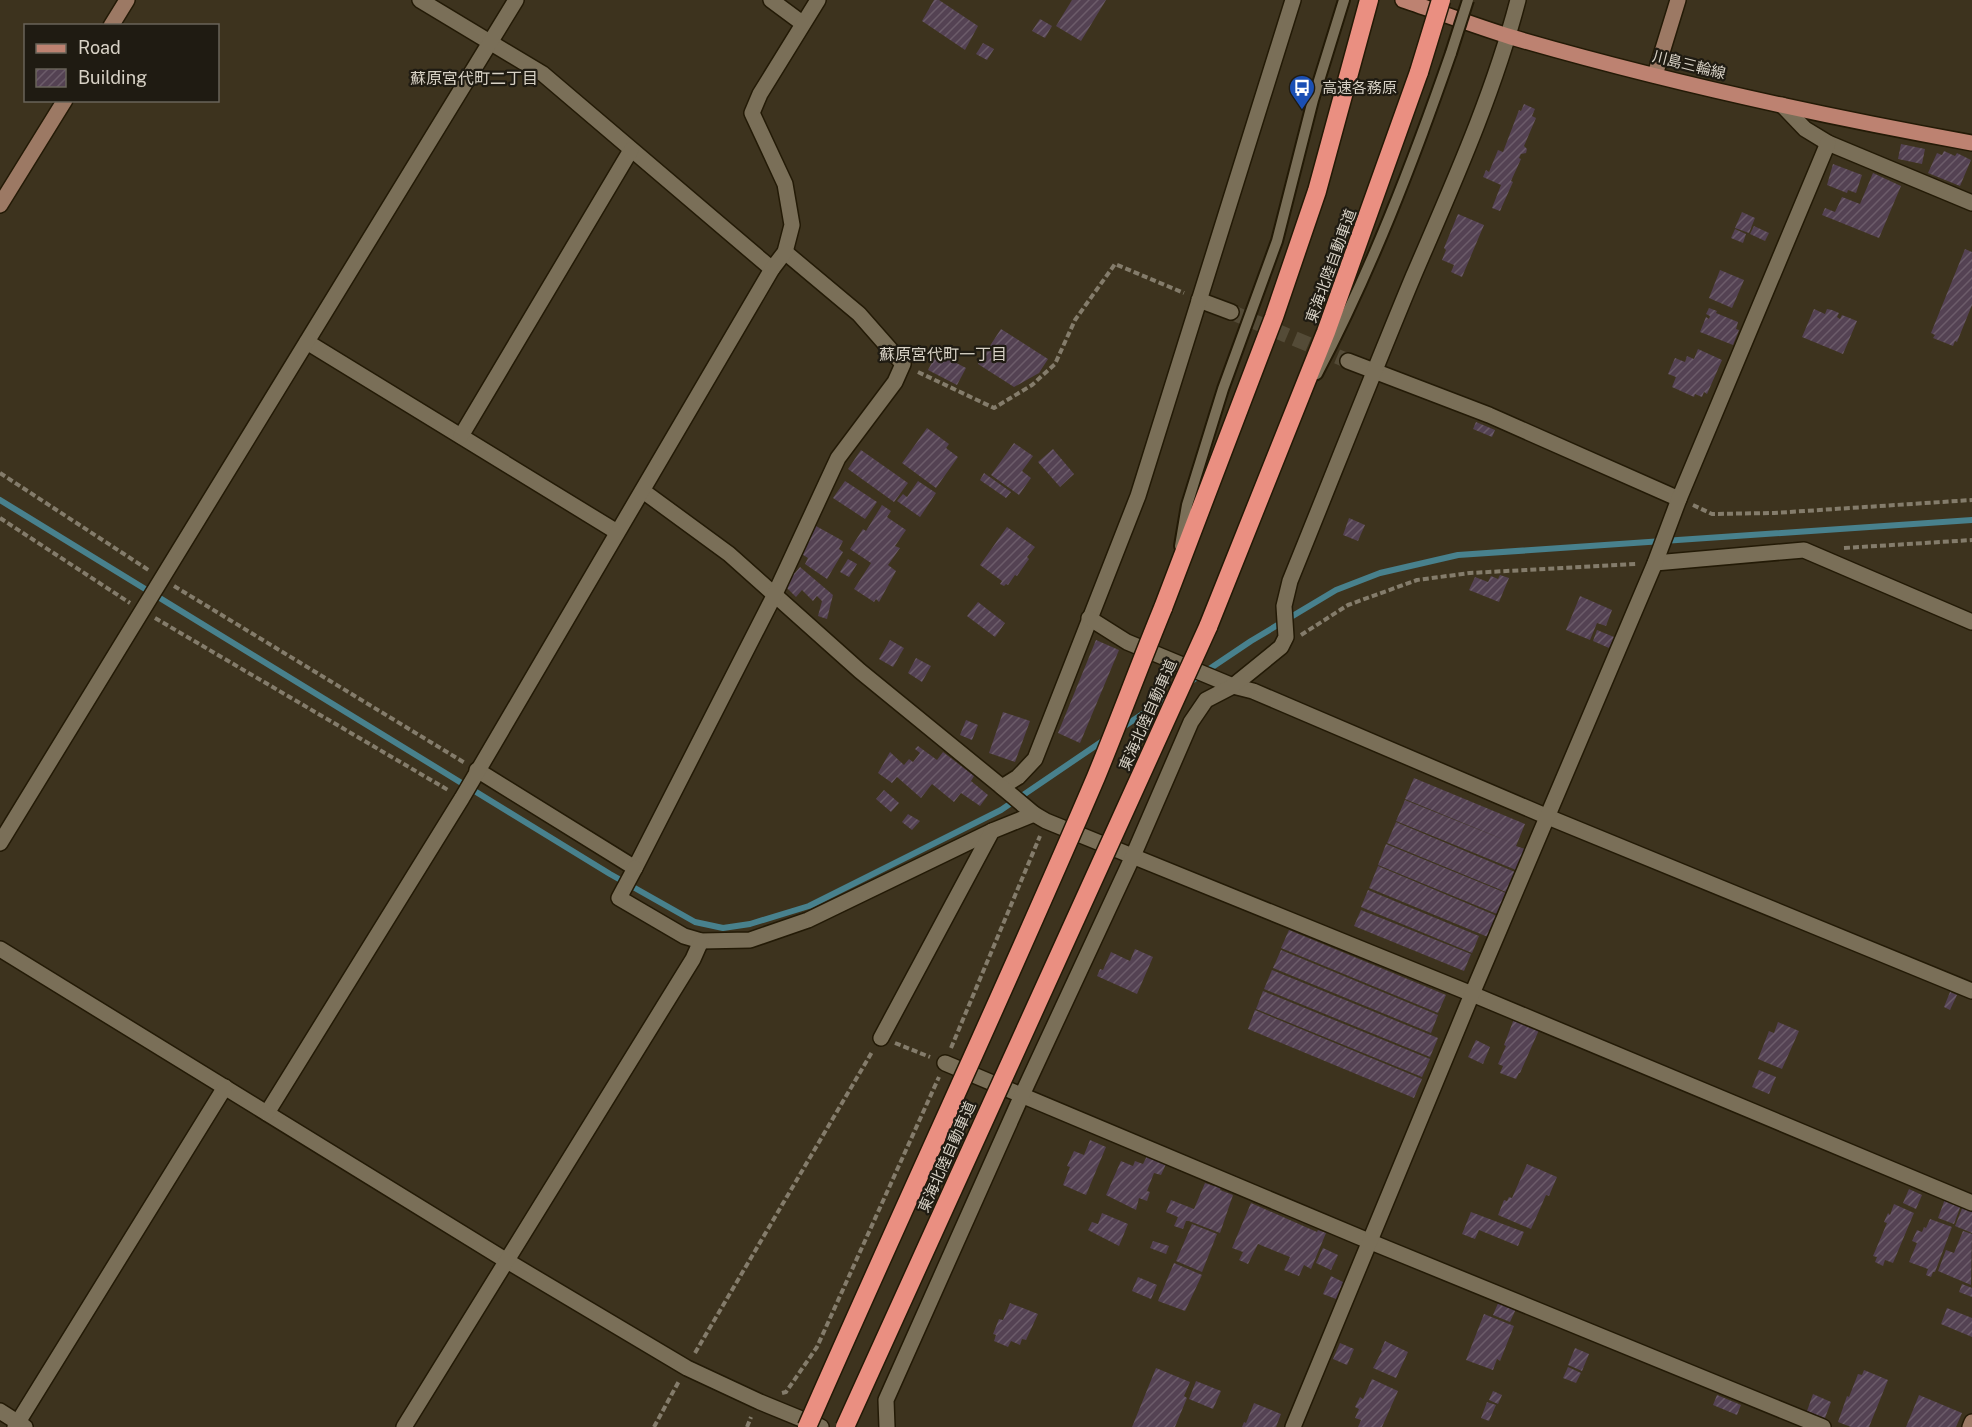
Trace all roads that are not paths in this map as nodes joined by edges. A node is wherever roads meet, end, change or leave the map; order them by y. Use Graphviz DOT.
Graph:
graph roads {
  1 [pos="127,0"];
  2 [pos="420,0"];
  3 [pos="516,0"];
  4 [pos="771,0"];
  5 [pos="818,0"];
  6 [pos="1293,0"];
  7 [pos="1344,0"];
  8 [pos="1369,0"];
  9 [pos="1403,0"];
  10 [pos="1441,0"];
  11 [pos="1468,0"];
  12 [pos="1518,0"];
  13 [pos="1678,0"];
  14 [pos="802,23"];
  15 [pos="112,24"];
  16 [pos="1509,36"];
  17 [pos="489,42"];
  18 [pos="1656,75"];
  19 [pos="64,102"];
  20 [pos="1782,105"];
  21 [pos="1828,143"];
  22 [pos="1972,143"];
  23 [pos="631,150"];
  24 [pos="1972,203"];
  25 [pos="0,205"];
  26 [pos="784,252"];
  27 [pos="772,269"];
  28 [pos="1199,300"];
  29 [pos="1231,312"];
  30 [pos="306,342"];
  31 [pos="1348,361"];
  32 [pos="1374,372"];
  33 [pos="460,436"];
  34 [pos="1285,436"];
  35 [pos="643,491"];
  36 [pos="1679,499"];
  37 [pos="617,532"];
  38 [pos="1657,557"];
  39 [pos="1173,581"];
  40 [pos="774,596"];
  41 [pos="1089,618"];
  42 [pos="1972,622"];
  43 [pos="1226,683"];
  44 [pos="477,770"];
  45 [pos="1006,790"];
  46 [pos="1036,816"];
  47 [pos="1548,817"];
  48 [pos="992,831"];
  49 [pos="0,843"];
  50 [pos="1133,856"];
  51 [pos="629,879"];
  52 [pos="701,941"];
  53 [pos="0,949"];
  54 [pos="1972,991"];
  55 [pos="1472,994"];
  56 [pos="881,1038"];
  57 [pos="945,1063"];
  58 [pos="225,1087"];
  59 [pos="1022,1095"];
  60 [pos="267,1113"];
  61 [pos="1972,1203"];
  62 [pos="1371,1242"];
  63 [pos="507,1261"];
  64 [pos="0,1411"];
  65 [pos="1972,1422"];
  66 [pos="19,1425"];
  67 [pos="404,1427"];
  68 [pos="807,1427"];
  69 [pos="821,1427"];
  70 [pos="845,1427"];
  71 [pos="886,1427"];
  72 [pos="1293,1427"];
  73 [pos="1823,1427"];
  74 [pos="1970,1427"];
  1 -- 15 [label="street"];
  2 -- 17 [label="street"];
  3 -- 17 [label="street"];
  4 -- 14 [label="street"];
  5 -- 14 [label="street"];
  6 -- 28 [label="street"];
  7 -- 39 [label="lane"];
  8 -- 39 [label="highway, 東海北陸自動車道"];
  9 -- 16 [label="main road, 川島三輪線"];
  10 -- 34 [label="highway, 東海北陸自動車道, bridge"];
  11 -- 34 [label="lane, bridge"];
  12 -- 16 [label="street"];
  13 -- 18 [label="street"];
  14 -- 26 [label="street"];
  16 -- 18 [label="main road, 川島三輪線"];
  16 -- 32 [label="street"];
  17 -- 23 [label="street"];
  17 -- 30 [label="street"];
  18 -- 20 [label="main road, 川島三輪線"];
  19 -- 25 [label="street"];
  20 -- 21 [label="street"];
  20 -- 22 [label="main road, 川島三輪線"];
  21 -- 24 [label="street"];
  21 -- 36 [label="street"];
  23 -- 27 [label="street"];
  23 -- 33 [label="street"];
  26 -- 27 [label="street"];
  26 -- 40 [label="street"];
  27 -- 35 [label="street"];
  28 -- 29 [label="street"];
  28 -- 41 [label="street"];
  30 -- 33 [label="street"];
  30 -- 49 [label="street"];
  31 -- 32 [label="street"];
  32 -- 36 [label="street"];
  32 -- 43 [label="street"];
  33 -- 37 [label="street"];
  34 -- 70 [label="highway, 東海北陸自動車道, bridge"];
  35 -- 37 [label="street"];
  35 -- 40 [label="street"];
  36 -- 38 [label="street"];
  37 -- 44 [label="street"];
  38 -- 42 [label="street"];
  38 -- 47 [label="street"];
  39 -- 68 [label="highway, 東海北陸自動車道, bridge"];
  40 -- 45 [label="street"];
  40 -- 51 [label="street"];
  41 -- 43 [label="street"];
  41 -- 45 [label="street"];
  43 -- 47 [label="street"];
  43 -- 50 [label="street"];
  44 -- 51 [label="street"];
  44 -- 60 [label="street"];
  45 -- 46 [label="street"];
  46 -- 48 [label="street"];
  46 -- 50 [label="street"];
  47 -- 54 [label="street"];
  47 -- 55 [label="street"];
  48 -- 52 [label="street"];
  48 -- 56 [label="street"];
  50 -- 55 [label="street"];
  50 -- 59 [label="street"];
  51 -- 52 [label="street"];
  52 -- 63 [label="street"];
  53 -- 58 [label="street"];
  55 -- 61 [label="street"];
  55 -- 62 [label="street"];
  57 -- 59 [label="street"];
  58 -- 60 [label="street"];
  58 -- 66 [label="street"];
  59 -- 62 [label="street"];
  59 -- 71 [label="street"];
  60 -- 63 [label="street"];
  62 -- 72 [label="street"];
  62 -- 73 [label="street"];
  63 -- 67 [label="street"];
  63 -- 69 [label="street"];
  64 -- 66 [label="street"];
  65 -- 74 [label="street"];
}
